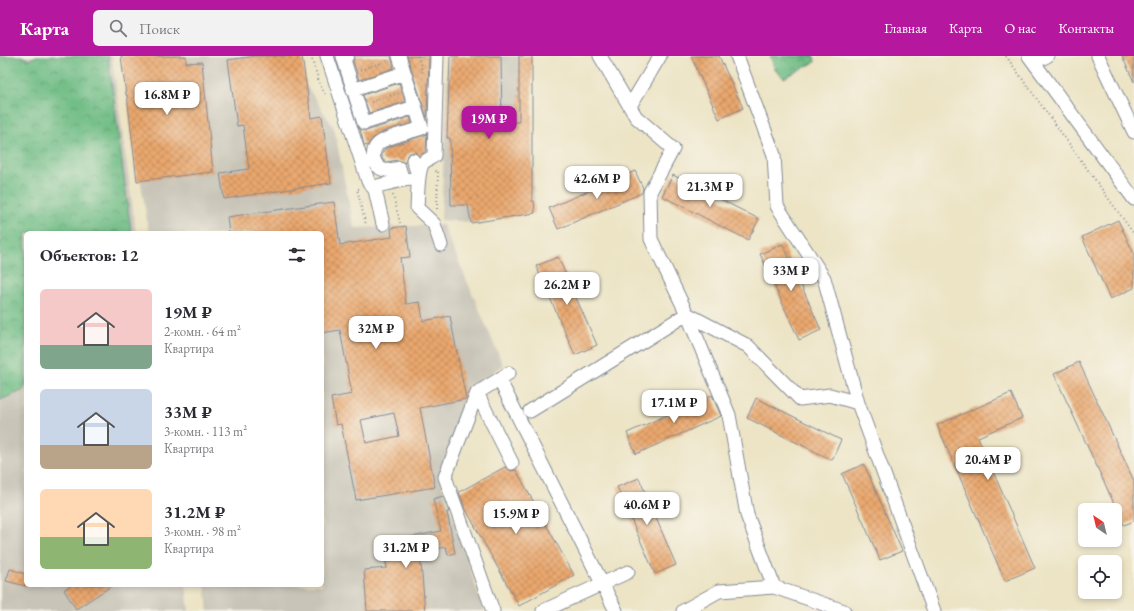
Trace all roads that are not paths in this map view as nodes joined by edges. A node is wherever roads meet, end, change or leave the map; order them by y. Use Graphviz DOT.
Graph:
graph roads {
  1 [pos="327,56"];
  2 [pos="347,56"];
  3 [pos="437,56"];
  4 [pos="600,56"];
  5 [pos="660,56"];
  6 [pos="737,56"];
  7 [pos="1047,56"];
  8 [pos="1098,56"];
  9 [pos="399,57"];
  10 [pos="1031,59"];
  11 [pos="404,73"];
  12 [pos="353,90"];
  13 [pos="630,106"];
  14 [pos="415,107"];
  15 [pos="1134,132"];
  16 [pos="413,160"];
  17 [pos="419,178"];
  18 [pos="403,180"];
  19 [pos="373,187"];
  20 [pos="1134,199"];
  21 [pos="383,224"];
  22 [pos="441,245"];
  23 [pos="687,314"];
  24 [pos="477,393"];
  25 [pos="858,403"];
  26 [pos="530,411"];
  27 [pos="512,463"];
  28 [pos="628,572"];
  29 [pos="603,583"];
  30 [pos="774,587"];
  31 [pos="493,611"];
  32 [pos="543,611"];
  33 [pos="616,611"];
  34 [pos="683,611"];
  35 [pos="844,611"];
  36 [pos="934,611"];
  1 -- 19 [label="street"];
  2 -- 12 [label="street"];
  3 -- 17 [label="street"];
  4 -- 13 [label="street"];
  5 -- 13 [label="street"];
  6 -- 25 [label="street"];
  7 -- 10 [label="street"];
  8 -- 15 [label="street"];
  9 -- 11 [label="street"];
  10 -- 20 [label="street"];
  11 -- 12 [label="street"];
  11 -- 14 [label="street"];
  12 -- 14 [label="street"];
  13 -- 23 [label="street"];
  14 -- 18 [label="street"];
  16 -- 17 [label="street"];
  17 -- 18 [label="street"];
  17 -- 22 [label="street"];
  18 -- 19 [label="street"];
  19 -- 21 [label="street"];
  23 -- 25 [label="street"];
  23 -- 26 [label="street"];
  23 -- 30 [label="street"];
  24 -- 27 [label="street"];
  24 -- 29 [label="street"];
  24 -- 31 [label="street"];
  25 -- 36 [label="street"];
  28 -- 29 [label="street"];
  29 -- 32 [label="street"];
  29 -- 33 [label="street"];
  30 -- 34 [label="street"];
  30 -- 35 [label="street"];
}
